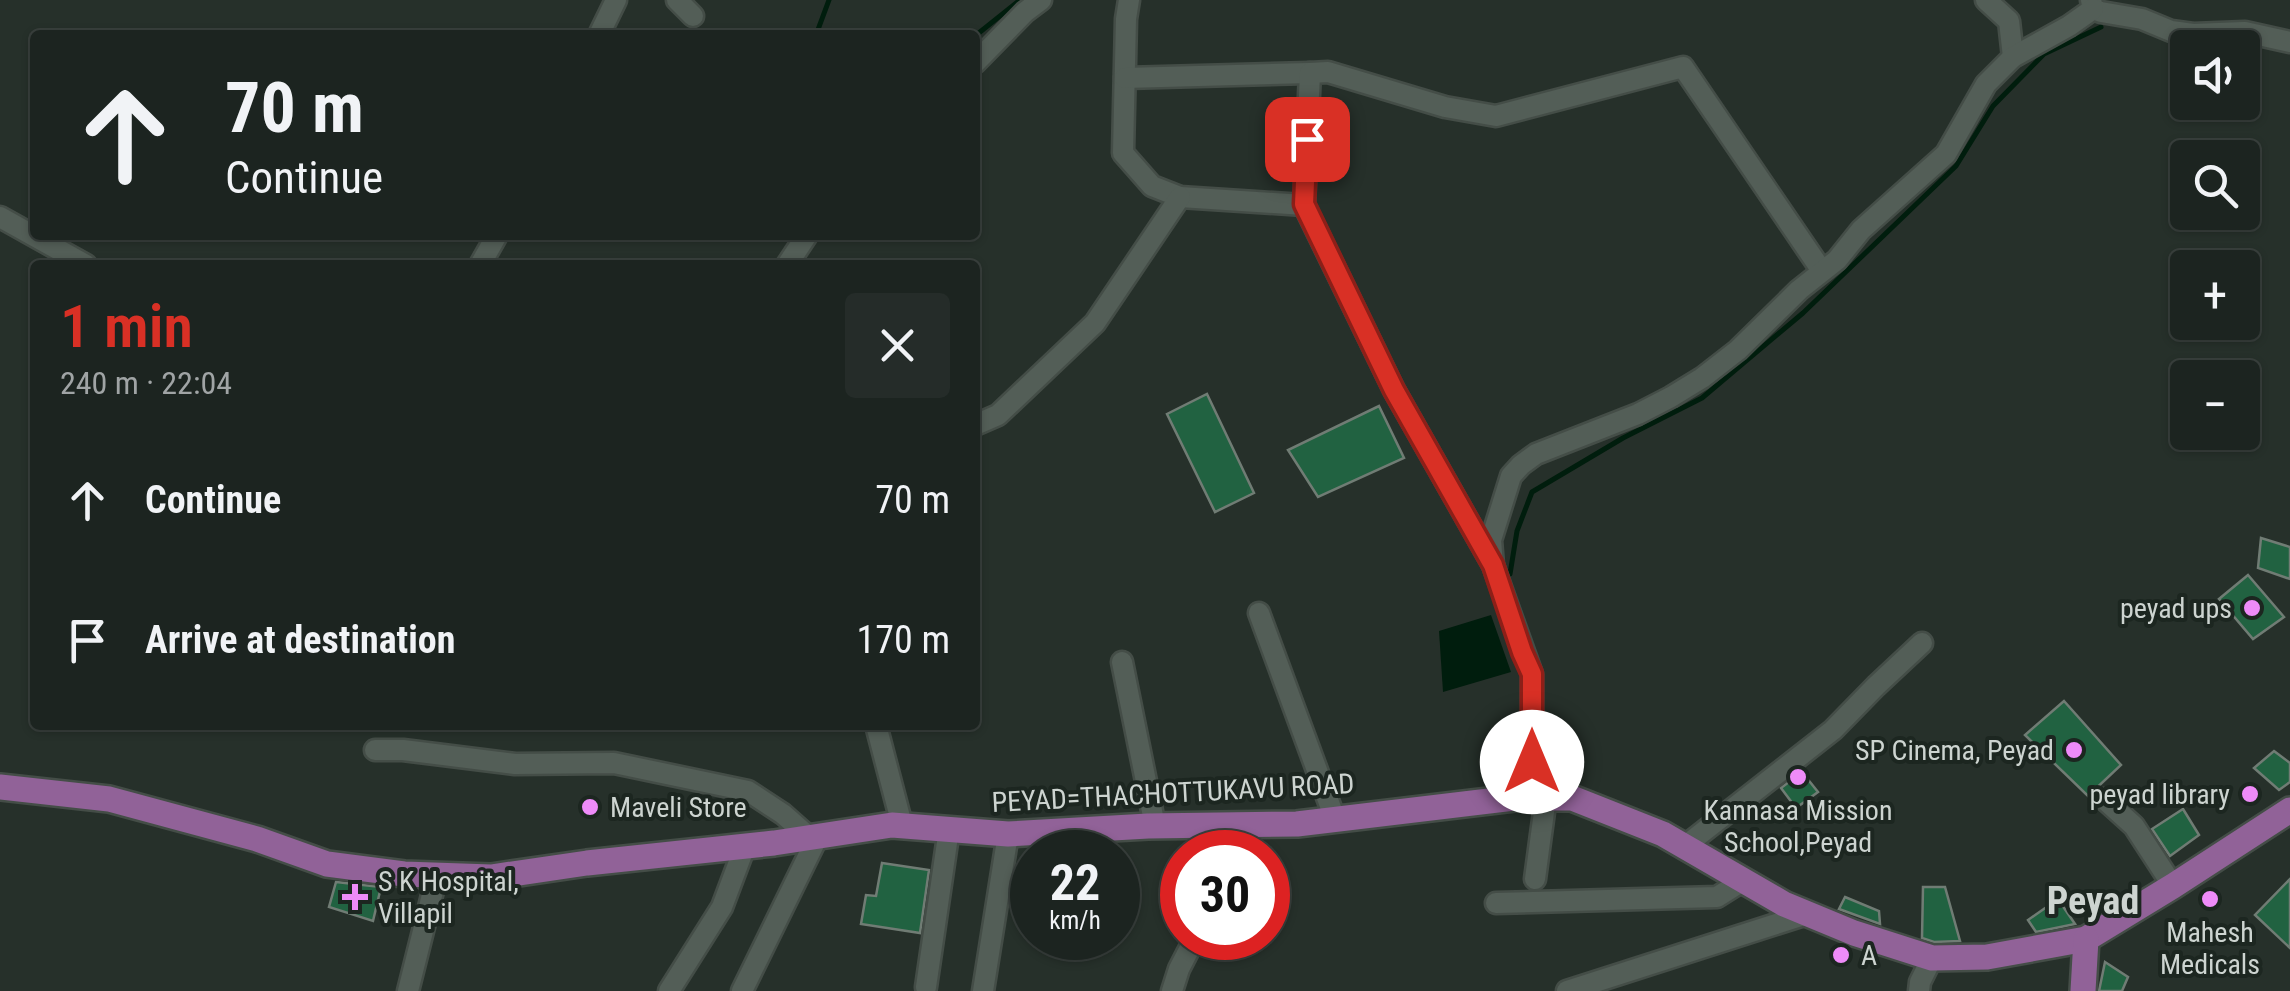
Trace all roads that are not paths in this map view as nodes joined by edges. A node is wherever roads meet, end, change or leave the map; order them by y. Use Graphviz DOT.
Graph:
graph roads {
  1 [pos="616,0"];
  2 [pos="677,0"];
  3 [pos="1041,0"];
  4 [pos="1130,0"];
  5 [pos="1986,0"];
  6 [pos="2092,4"];
  7 [pos="693,16"];
  8 [pos="601,30"];
  9 [pos="2290,42"];
  10 [pos="2014,57"];
  11 [pos="980,58"];
  12 [pos="1310,74"];
  13 [pos="1124,78"];
  14 [pos="1180,197"];
  15 [pos="1304,204"];
  16 [pos="0,217"];
  17 [pos="30,234"];
  18 [pos="41,240"];
  19 [pos="77,260"];
  20 [pos="1822,271"];
  21 [pos="980,423"];
  22 [pos="1493,565"];
  23 [pos="1259,613"];
  24 [pos="1922,643"];
  25 [pos="1122,662"];
  26 [pos="877,730"];
  27 [pos="375,750"];
  28 [pos="0,787"];
  29 [pos="1539,797"];
  30 [pos="2104,799"];
  31 [pos="2290,810"];
  32 [pos="1334,819"];
  33 [pos="1207,825"];
  34 [pos="902,826"];
  35 [pos="1154,826"];
  36 [pos="949,830"];
  37 [pos="1207,830"];
  38 [pos="1008,834"];
  39 [pos="813,837"];
  40 [pos="745,846"];
  41 [pos="1685,846"];
  42 [pos="437,875"];
  43 [pos="1535,879"];
  44 [pos="1744,880"];
  45 [pos="2173,886"];
  46 [pos="1496,903"];
  47 [pos="1807,914"];
  48 [pos="2086,938"];
  49 [pos="1932,958"];
  50 [pos="1183,960"];
  51 [pos="926,986"];
  52 [pos="408,991"];
  53 [pos="668,991"];
  54 [pos="742,991"];
  55 [pos="982,991"];
  56 [pos="1172,991"];
  57 [pos="1567,991"];
  58 [pos="1919,991"];
  59 [pos="2083,991"];
  1 -- 8 [label="street"];
  2 -- 7 [label="street"];
  3 -- 11 [label="street"];
  4 -- 13 [label="street"];
  5 -- 10 [label="street"];
  6 -- 9 [label="street"];
  6 -- 10 [label="street"];
  10 -- 20 [label="street"];
  12 -- 13 [label="street"];
  12 -- 15 [label="street"];
  12 -- 20 [label="street"];
  13 -- 14 [label="street"];
  14 -- 15 [label="street"];
  14 -- 21 [label="street"];
  15 -- 22 [label="street"];
  16 -- 17 [label="street"];
  18 -- 19 [label="street"];
  20 -- 22 [label="street"];
  22 -- 29 [label="street"];
  23 -- 32 [label="street"];
  24 -- 41 [label="street"];
  25 -- 35 [label="street"];
  26 -- 34 [label="street"];
  27 -- 39 [label="street"];
  28 -- 42 [label="main road, PEYAD=THACHOTTUKAVU ROAD"];
  29 -- 32 [label="main road, PEYAD=THACHOTTUKAVU ROAD"];
  29 -- 41 [label="main road, PEYAD=THACHOTTUKAVU ROAD"];
  29 -- 43 [label="street"];
  30 -- 45 [label="street"];
  31 -- 45 [label="main road"];
  32 -- 33 [label="main road, PEYAD=THACHOTTUKAVU ROAD"];
  33 -- 35 [label="main road, PEYAD=THACHOTTUKAVU ROAD"];
  33 -- 37 [label="street"];
  34 -- 36 [label="main road, PEYAD=THACHOTTUKAVU ROAD"];
  34 -- 39 [label="main road, PEYAD=THACHOTTUKAVU ROAD"];
  35 -- 38 [label="main road, PEYAD=THACHOTTUKAVU ROAD"];
  36 -- 38 [label="main road, PEYAD=THACHOTTUKAVU ROAD"];
  36 -- 51 [label="street"];
  38 -- 55 [label="street"];
  39 -- 40 [label="main road, PEYAD=THACHOTTUKAVU ROAD"];
  39 -- 54 [label="street"];
  40 -- 42 [label="main road, PEYAD=THACHOTTUKAVU ROAD"];
  40 -- 53 [label="street"];
  41 -- 44 [label="main road, PEYAD=THACHOTTUKAVU ROAD"];
  42 -- 52 [label="street"];
  44 -- 46 [label="street"];
  44 -- 47 [label="main road, PEYAD=THACHOTTUKAVU ROAD"];
  45 -- 48 [label="main road"];
  47 -- 49 [label="main road, PEYAD=THACHOTTUKAVU ROAD"];
  47 -- 57 [label="street"];
  48 -- 49 [label="main road, PEYAD=THACHOTTUKAVU ROAD"];
  48 -- 59 [label="main road"];
  49 -- 58 [label="street"];
  50 -- 56 [label="street"];
}
